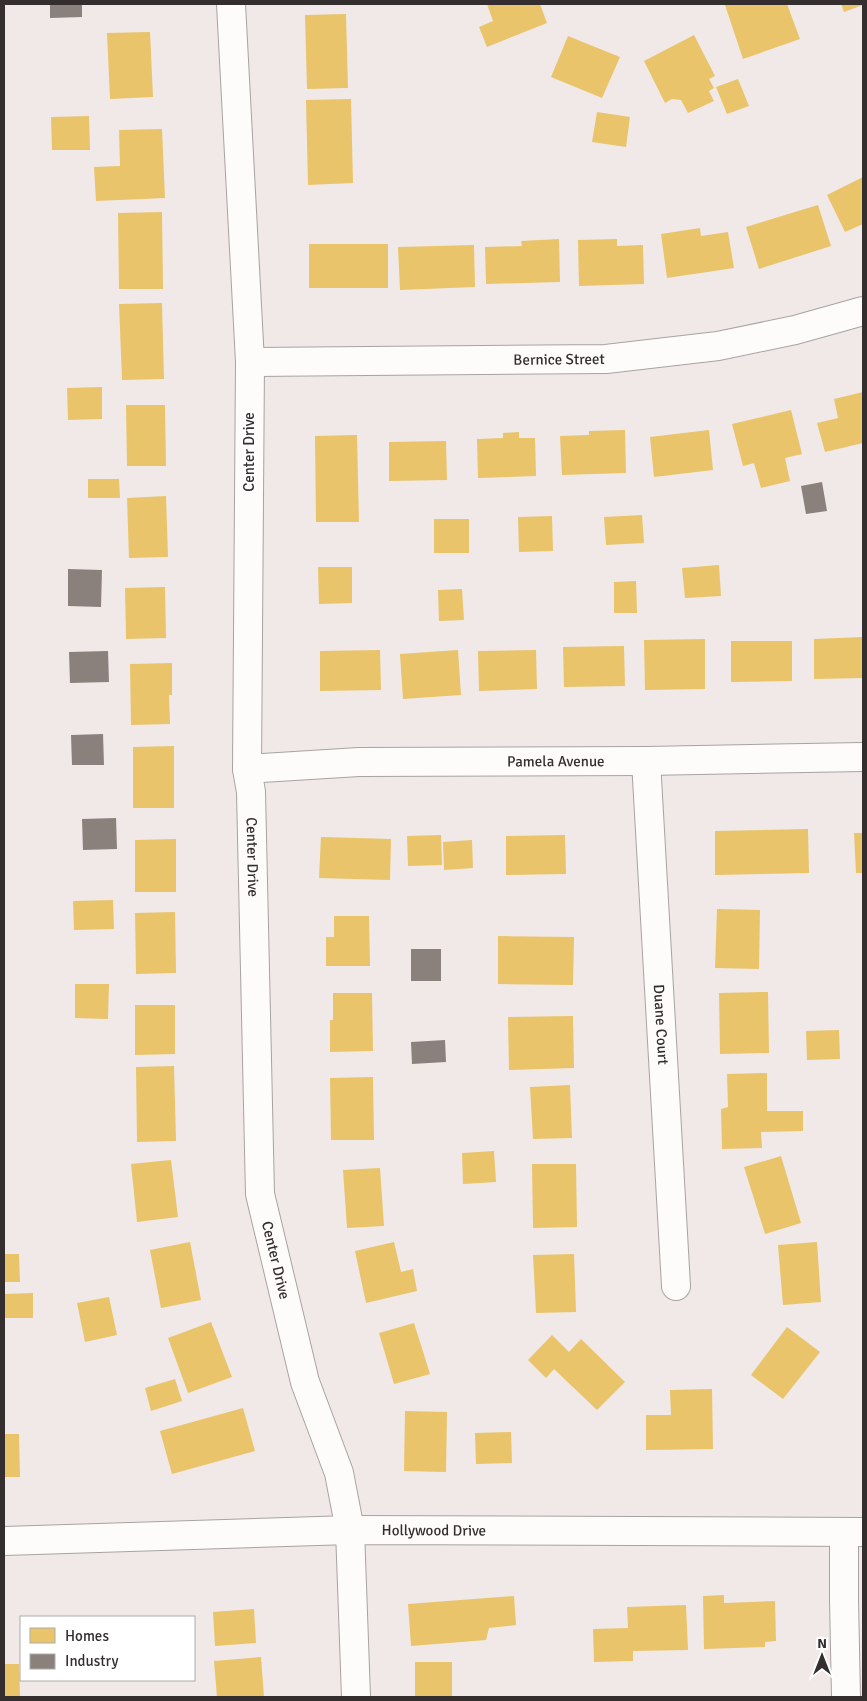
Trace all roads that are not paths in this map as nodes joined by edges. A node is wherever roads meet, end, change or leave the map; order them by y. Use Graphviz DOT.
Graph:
graph roads {
  1 [pos="231,4"];
  2 [pos="863,311"];
  3 [pos="250,362"];
  4 [pos="863,757"];
  5 [pos="646,761"];
  6 [pos="247,769"];
  7 [pos="676,1286"];
  8 [pos="350,1530"];
  9 [pos="854,1532"];
  10 [pos="4,1541"];
  11 [pos="356,1697"];
  12 [pos="846,1697"];
  1 -- 3 [label="street, Center Drive"];
  2 -- 3 [label="street, Bernice Street"];
  3 -- 6 [label="street, Center Drive"];
  4 -- 5 [label="street, Pamela Avenue"];
  5 -- 6 [label="street, Pamela Avenue"];
  5 -- 7 [label="street, Duane Court"];
  6 -- 8 [label="street, Center Drive"];
  8 -- 9 [label="street, Hollywood Drive"];
  8 -- 10 [label="street, Hollywood Drive"];
  8 -- 11 [label="street, Center Drive"];
  9 -- 12 [label="street"];
}
